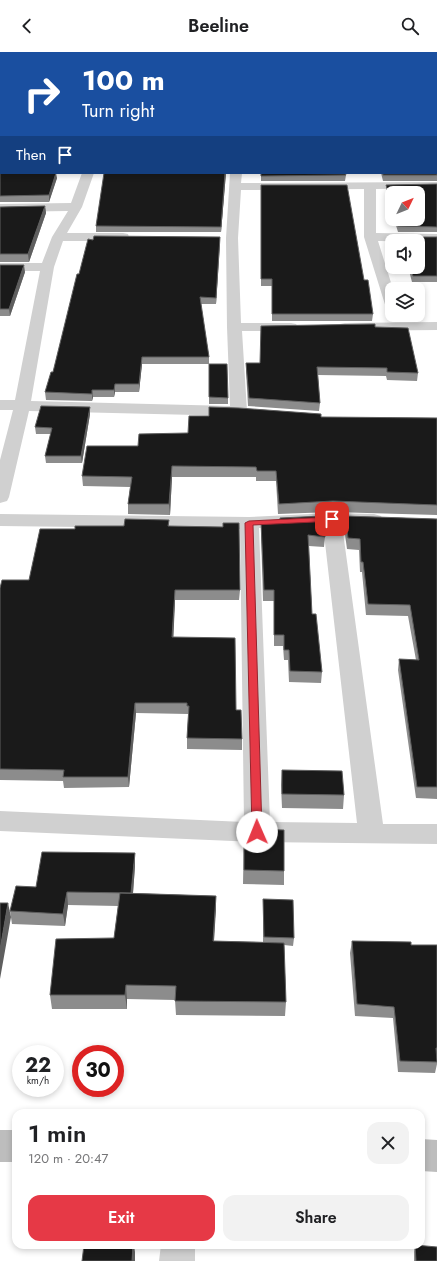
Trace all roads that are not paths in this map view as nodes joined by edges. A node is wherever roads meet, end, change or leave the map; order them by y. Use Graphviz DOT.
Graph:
graph roads {
  1 [pos="88,174"];
  2 [pos="236,180"];
  3 [pos="370,185"];
  4 [pos="437,185"];
  5 [pos="0,208"];
  6 [pos="76,208"];
  7 [pos="58,237"];
  8 [pos="137,237"];
  9 [pos="370,237"];
  10 [pos="216,238"];
  11 [pos="232,238"];
  12 [pos="437,238"];
  13 [pos="0,267"];
  14 [pos="47,267"];
  15 [pos="385,285"];
  16 [pos="385,322"];
  17 [pos="404,322"];
  18 [pos="437,326"];
  19 [pos="234,327"];
  20 [pos="304,327"];
  21 [pos="327,327"];
  22 [pos="0,405"];
  23 [pos="22,406"];
  24 [pos="0,497"];
  25 [pos="332,519"];
  26 [pos="0,520"];
  27 [pos="392,520"];
  28 [pos="249,523"];
  29 [pos="0,821"];
  30 [pos="257,832"];
  31 [pos="371,834"];
  32 [pos="437,834"];
  33 [pos="0,1146"];
  34 [pos="12,1146"];
  35 [pos="425,1155"];
  36 [pos="437,1156"];
  37 [pos="178,1249"];
  38 [pos="177,1261"];
  1 -- 6 [label="street"];
  2 -- 3 [label="street"];
  2 -- 11 [label="street"];
  3 -- 4 [label="street"];
  3 -- 9 [label="street"];
  5 -- 6 [label="street"];
  6 -- 7 [label="street"];
  7 -- 8 [label="street"];
  7 -- 14 [label="street"];
  9 -- 12 [label="street"];
  9 -- 15 [label="street"];
  10 -- 11 [label="street"];
  11 -- 19 [label="street"];
  13 -- 14 [label="street"];
  14 -- 23 [label="street"];
  16 -- 21 [label="street"];
  17 -- 18 [label="street"];
  19 -- 20 [label="street"];
  19 -- 23 [label="street"];
  22 -- 23 [label="street"];
  23 -- 24 [label="street"];
  25 -- 27 [label="street"];
  25 -- 28 [label="street"];
  25 -- 31 [label="street"];
  26 -- 28 [label="street"];
  28 -- 30 [label="street"];
  29 -- 30 [label="street"];
  30 -- 31 [label="street"];
  31 -- 32 [label="street"];
  33 -- 34 [label="street"];
  35 -- 36 [label="street"];
  37 -- 38 [label="street"];
}
